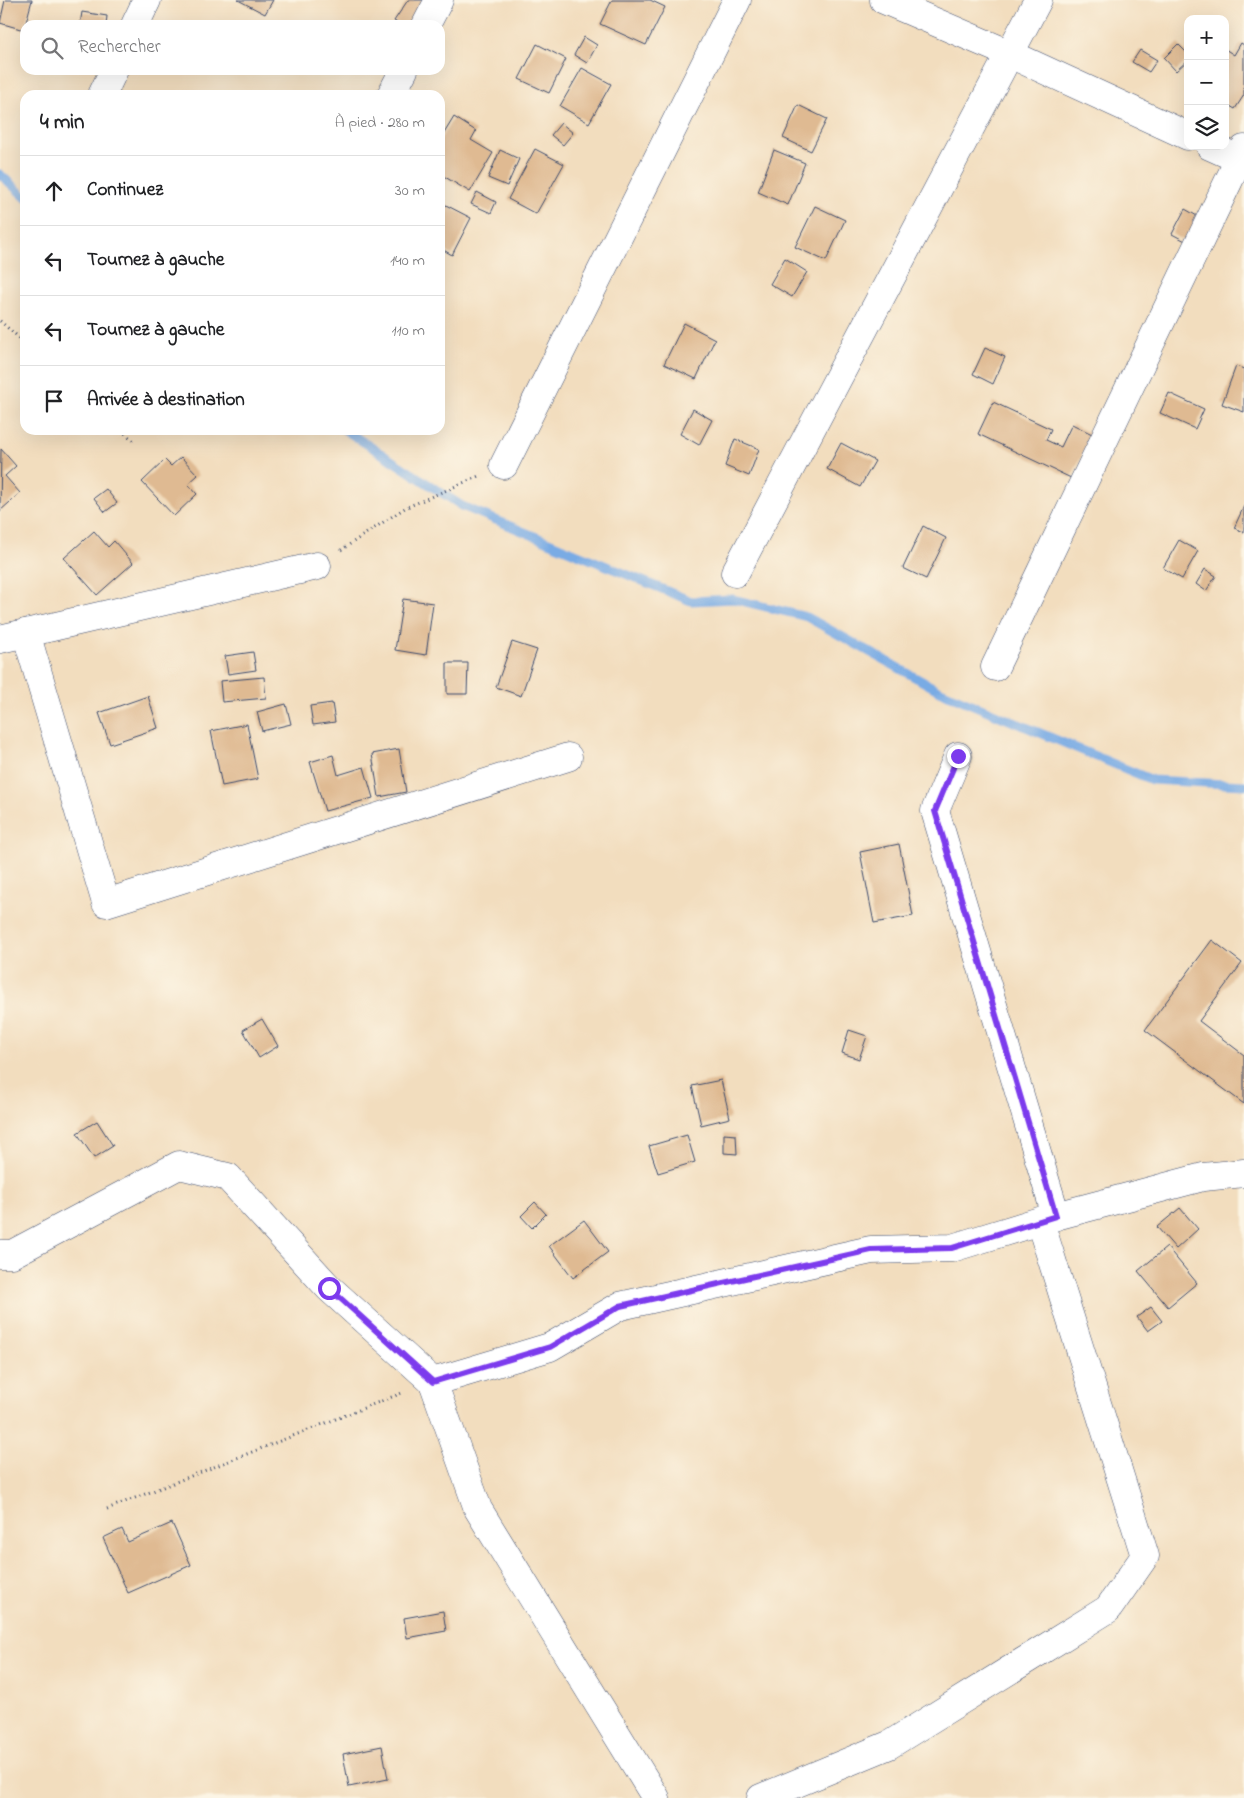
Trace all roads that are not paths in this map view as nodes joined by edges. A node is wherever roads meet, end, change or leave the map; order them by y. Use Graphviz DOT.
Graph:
graph roads {
  1 [pos="147,0"];
  2 [pos="439,0"];
  3 [pos="737,0"];
  4 [pos="884,0"];
  5 [pos="1038,0"];
  6 [pos="137,20"];
  7 [pos="429,20"];
  8 [pos="1010,54"];
  9 [pos="112,75"];
  10 [pos="401,75"];
  11 [pos="104,90"];
  12 [pos="394,90"];
  13 [pos="1184,134"];
  14 [pos="1226,150"];
  15 [pos="1241,154"];
  16 [pos="504,465"];
  17 [pos="317,566"];
  18 [pos="735,573"];
  19 [pos="26,633"];
  20 [pos="0,639"];
  21 [pos="995,667"];
  22 [pos="958,756"];
  23 [pos="568,757"];
  24 [pos="1244,1174"];
  25 [pos="1048,1219"];
  26 [pos="0,1254"];
  27 [pos="433,1382"];
  28 [pos="656,1798"];
  29 [pos="761,1798"];
  1 -- 6 [label="street"];
  2 -- 7 [label="street"];
  3 -- 16 [label="street"];
  4 -- 8 [label="street"];
  5 -- 8 [label="street"];
  8 -- 13 [label="street"];
  8 -- 18 [label="street"];
  9 -- 11 [label="street"];
  10 -- 12 [label="street"];
  14 -- 15 [label="street"];
  15 -- 21 [label="street"];
  17 -- 19 [label="street"];
  19 -- 20 [label="street"];
  19 -- 23 [label="street"];
  22 -- 25 [label="street"];
  24 -- 25 [label="street"];
  25 -- 27 [label="street"];
  25 -- 29 [label="street"];
  26 -- 27 [label="street"];
  27 -- 28 [label="street"];
}
